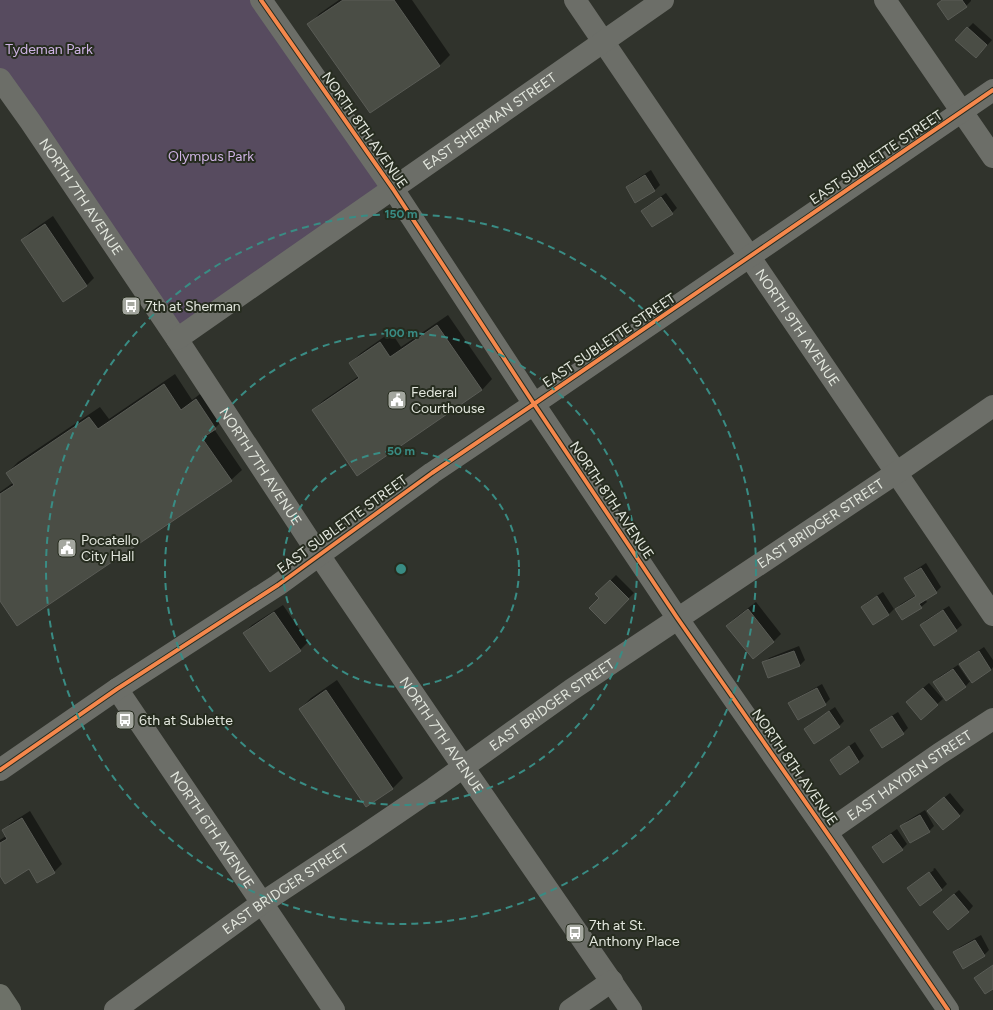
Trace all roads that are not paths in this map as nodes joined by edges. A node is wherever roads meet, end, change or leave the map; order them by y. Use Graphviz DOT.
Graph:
graph roads {
  1 [pos="261,0"];
  2 [pos="575,0"];
  3 [pos="663,0"];
  4 [pos="885,0"];
  5 [pos="603,42"];
  6 [pos="0,80"];
  7 [pos="993,90"];
  8 [pos="962,111"];
  9 [pos="993,157"];
  10 [pos="393,189"];
  11 [pos="749,257"];
  12 [pos="177,339"];
  13 [pos="534,404"];
  14 [pos="993,406"];
  15 [pos="896,473"];
  16 [pos="319,555"];
  17 [pos="993,615"];
  18 [pos="678,619"];
  19 [pos="117,689"];
  20 [pos="993,719"];
  21 [pos="464,768"];
  22 [pos="0,770"];
  23 [pos="827,832"];
  24 [pos="262,903"];
  25 [pos="612,981"];
  26 [pos="0,995"];
  27 [pos="10,1010"];
  28 [pos="115,1010"];
  29 [pos="334,1010"];
  30 [pos="570,1010"];
  31 [pos="631,1010"];
  32 [pos="948,1010"];
  1 -- 10 [label="street, NORTH 8TH AVENUE"];
  2 -- 5 [label="street, NORTH 9TH AVENUE"];
  3 -- 5 [label="street, EAST SHERMAN STREET"];
  4 -- 8 [label="street"];
  5 -- 10 [label="street, EAST SHERMAN STREET"];
  5 -- 11 [label="street, NORTH 9TH AVENUE"];
  6 -- 12 [label="street, NORTH 7TH AVENUE"];
  7 -- 8 [label="street, EAST SUBLETTE STREET"];
  8 -- 9 [label="street"];
  8 -- 11 [label="street, EAST SUBLETTE STREET"];
  10 -- 12 [label="street, EAST SHERMAN STREET"];
  10 -- 13 [label="street, NORTH 8TH AVENUE"];
  11 -- 13 [label="street, EAST SUBLETTE STREET"];
  11 -- 15 [label="street, NORTH 9TH AVENUE"];
  12 -- 16 [label="street, NORTH 7TH AVENUE"];
  13 -- 16 [label="street, EAST SUBLETTE STREET"];
  13 -- 18 [label="street, NORTH 8TH AVENUE"];
  14 -- 15 [label="street, EAST BRIDGER STREET"];
  15 -- 17 [label="street, NORTH 9TH AVENUE"];
  15 -- 18 [label="street, EAST BRIDGER STREET"];
  16 -- 19 [label="street, EAST SUBLETTE STREET"];
  16 -- 21 [label="street, NORTH 7TH AVENUE"];
  18 -- 21 [label="street, EAST BRIDGER STREET"];
  18 -- 23 [label="street, NORTH 8TH AVENUE"];
  19 -- 22 [label="street, EAST SUBLETTE STREET"];
  19 -- 24 [label="street, NORTH 6TH AVENUE"];
  20 -- 23 [label="street, EAST HAYDEN STREET"];
  21 -- 24 [label="street, EAST BRIDGER STREET"];
  21 -- 25 [label="street, NORTH 7TH AVENUE"];
  23 -- 32 [label="street, NORTH 8TH AVENUE"];
  24 -- 28 [label="street, EAST BRIDGER STREET"];
  24 -- 29 [label="street, NORTH 6TH AVENUE"];
  25 -- 30 [label="street"];
  25 -- 31 [label="street, NORTH 7TH AVENUE"];
  26 -- 27 [label="main road"];
}
